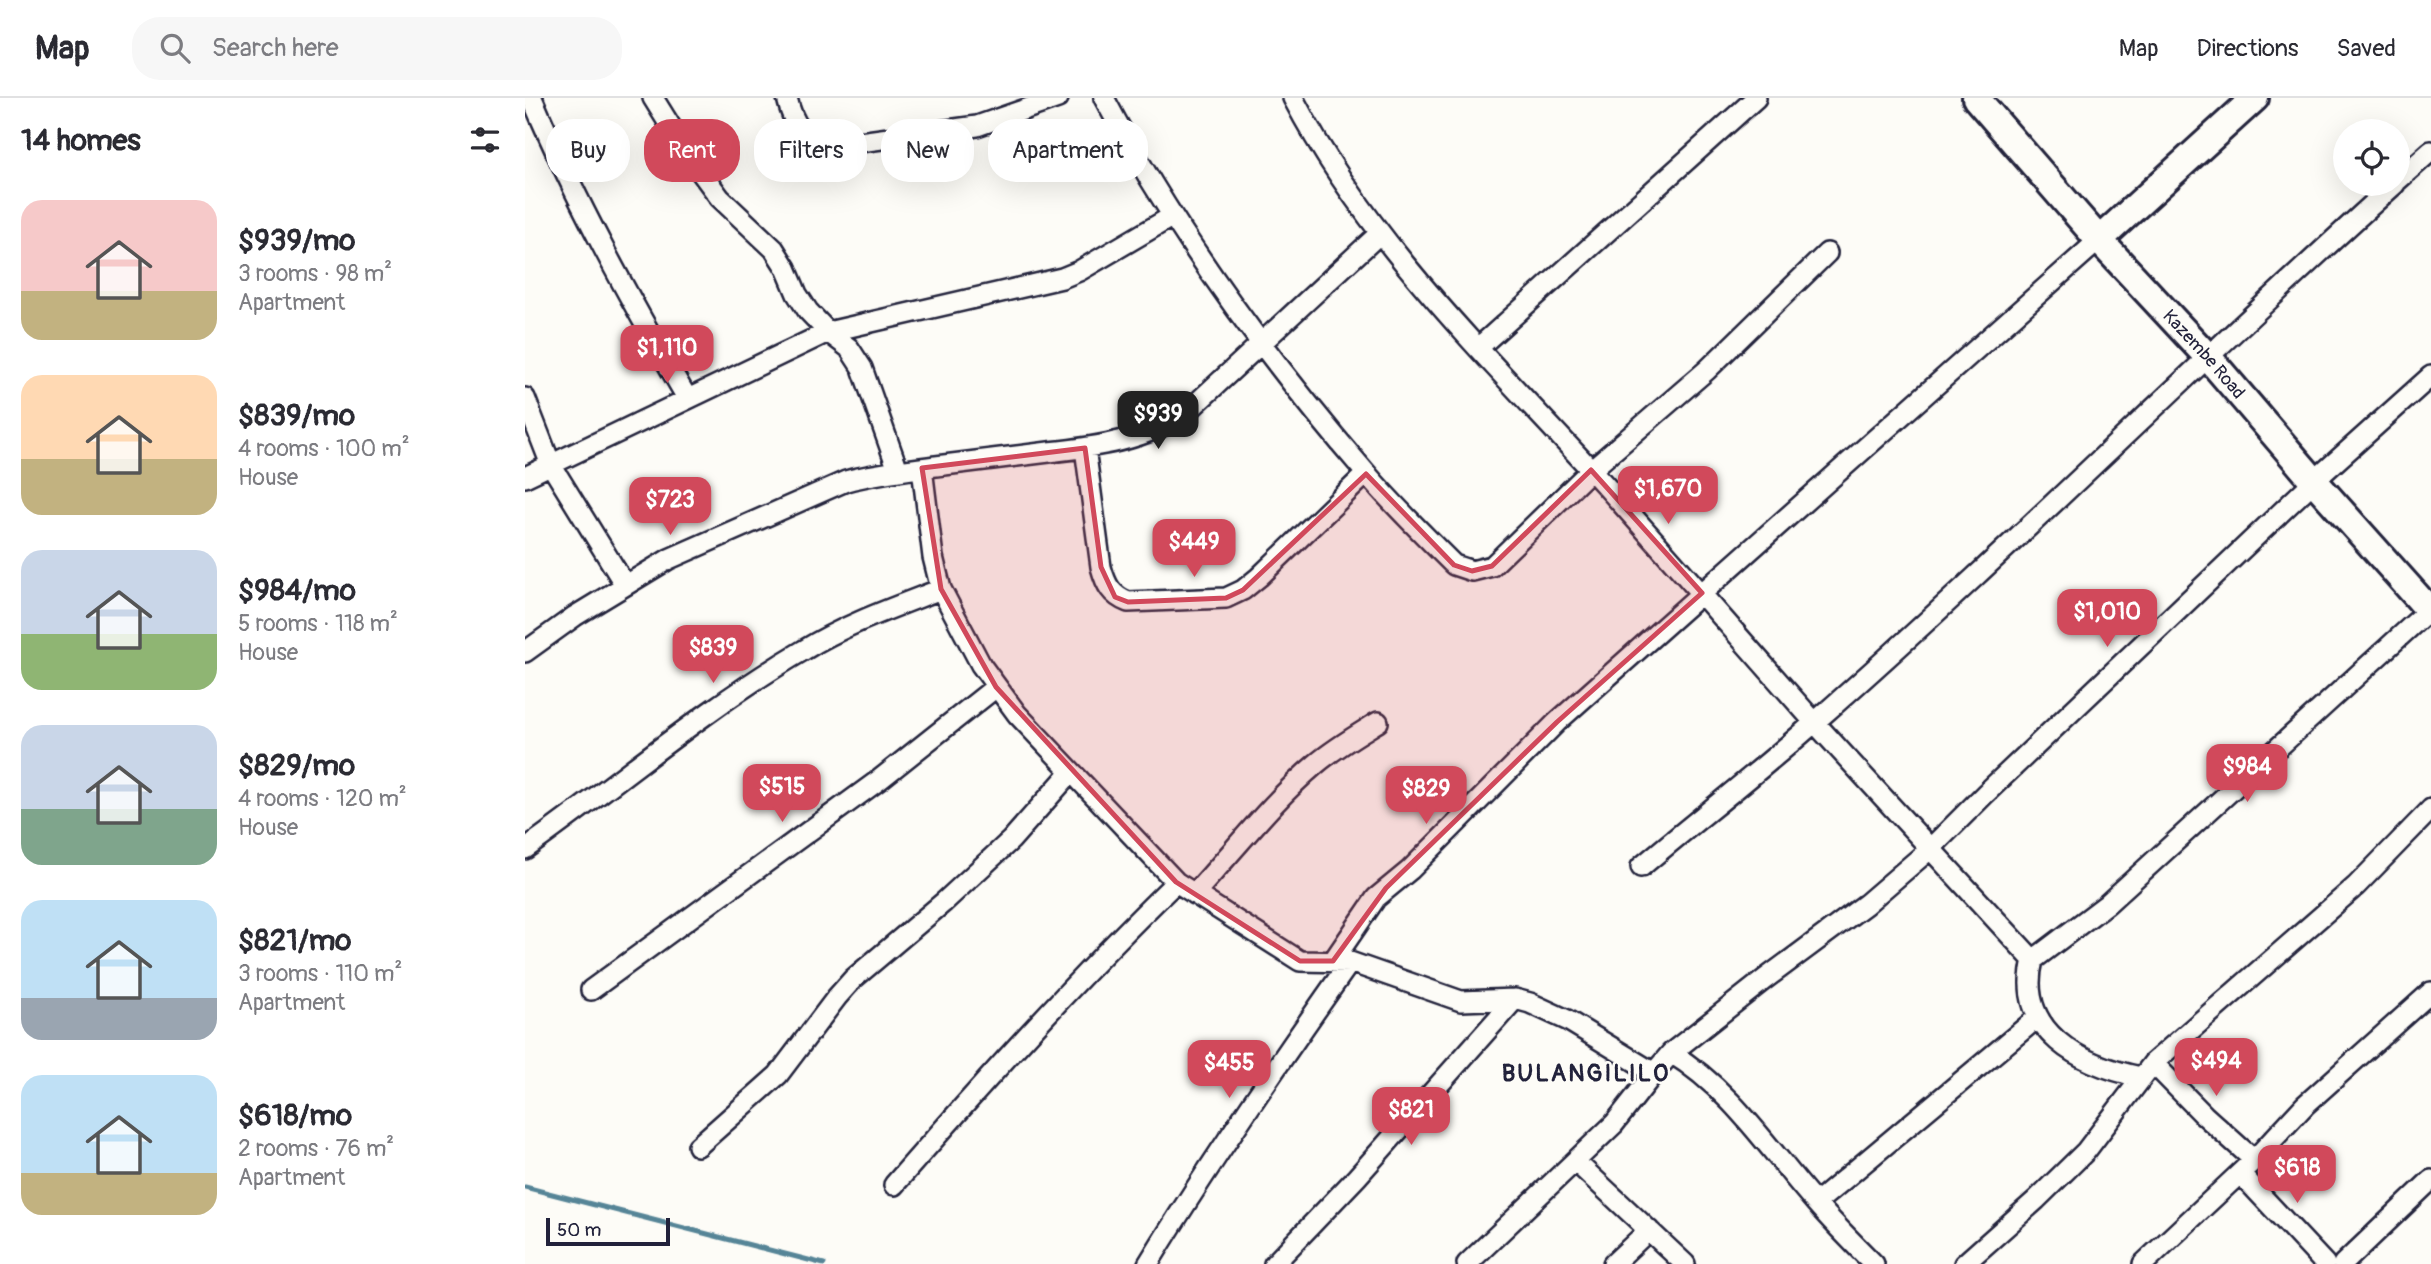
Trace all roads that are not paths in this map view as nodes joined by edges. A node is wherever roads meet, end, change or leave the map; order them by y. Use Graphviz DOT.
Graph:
graph roads {
  1 [pos="532,98"];
  2 [pos="653,98"];
  3 [pos="787,98"];
  4 [pos="1058,98"];
  5 [pos="1104,98"];
  6 [pos="1293,98"];
  7 [pos="1756,98"];
  8 [pos="1976,98"];
  9 [pos="2255,98"];
  10 [pos="2431,151"];
  11 [pos="2410,170"];
  12 [pos="2381,196"];
  13 [pos="1171,217"];
  14 [pos="1379,234"];
  15 [pos="2099,240"];
  16 [pos="1827,253"];
  17 [pos="828,332"];
  18 [pos="1261,344"];
  19 [pos="1478,348"];
  20 [pos="2208,357"];
  21 [pos="2431,376"];
  22 [pos="525,398"];
  23 [pos="687,398"];
  24 [pos="1085,448"];
  25 [pos="551,465"];
  26 [pos="922,468"];
  27 [pos="898,470"];
  28 [pos="1591,470"];
  29 [pos="1366,474"];
  30 [pos="525,477"];
  31 [pos="2313,481"];
  32 [pos="625,584"];
  33 [pos="941,589"];
  34 [pos="1702,593"];
  35 [pos="2430,610"];
  36 [pos="525,652"];
  37 [pos="996,687"];
  38 [pos="1378,722"];
  39 [pos="1815,722"];
  40 [pos="1071,772"];
  41 [pos="2431,809"];
  42 [pos="525,849"];
  43 [pos="1930,849"];
  44 [pos="1641,867"];
  45 [pos="1175,882"];
  46 [pos="1195,894"];
  47 [pos="2033,960"];
  48 [pos="1341,961"];
  49 [pos="591,989"];
  50 [pos="2431,992"];
  51 [pos="1515,999"];
  52 [pos="2037,1018"];
  53 [pos="1671,1053"];
  54 [pos="2147,1070"];
  55 [pos="1654,1073"];
  56 [pos="698,1146"];
  57 [pos="1576,1161"];
  58 [pos="2247,1166"];
  59 [pos="2431,1180"];
  60 [pos="894,1185"];
  61 [pos="1816,1203"];
  62 [pos="1649,1230"];
  63 [pos="1148,1264"];
  64 [pos="1274,1264"];
  65 [pos="1467,1264"];
  66 [pos="1613,1264"];
  67 [pos="1685,1264"];
  68 [pos="1874,1264"];
  69 [pos="1964,1264"];
  70 [pos="2143,1264"];
  71 [pos="2325,1264"];
  72 [pos="2343,1264"];
  1 -- 23 [label="street"];
  2 -- 17 [label="street"];
  3 -- 4 [label="street"];
  5 -- 13 [label="street"];
  6 -- 14 [label="street"];
  7 -- 19 [label="street"];
  8 -- 15 [label="main road, Kazembe Road"];
  9 -- 15 [label="main road"];
  10 -- 11 [label="street"];
  12 -- 20 [label="street"];
  13 -- 17 [label="street"];
  13 -- 18 [label="street"];
  14 -- 18 [label="street"];
  14 -- 19 [label="street"];
  15 -- 20 [label="main road, Kazembe Road"];
  15 -- 34 [label="street"];
  16 -- 28 [label="street"];
  17 -- 23 [label="street"];
  17 -- 27 [label="street"];
  18 -- 24 [label="street"];
  18 -- 29 [label="street"];
  19 -- 28 [label="street"];
  20 -- 31 [label="main road, Kazembe Road"];
  20 -- 39 [label="street"];
  21 -- 31 [label="street"];
  22 -- 25 [label="street"];
  23 -- 25 [label="street"];
  24 -- 26 [label="street"];
  24 -- 29 [label="street"];
  25 -- 30 [label="street"];
  25 -- 32 [label="street"];
  26 -- 27 [label="street"];
  26 -- 33 [label="street"];
  27 -- 32 [label="street"];
  28 -- 29 [label="street"];
  28 -- 34 [label="street"];
  31 -- 35 [label="main road, Kazembe Road"];
  31 -- 43 [label="street"];
  32 -- 36 [label="street"];
  33 -- 37 [label="street"];
  33 -- 42 [label="street"];
  34 -- 39 [label="street"];
  34 -- 48 [label="street"];
  35 -- 47 [label="street"];
  37 -- 40 [label="street"];
  37 -- 49 [label="street"];
  38 -- 46 [label="street"];
  39 -- 43 [label="street"];
  39 -- 44 [label="street"];
  40 -- 45 [label="street"];
  40 -- 56 [label="street"];
  41 -- 54 [label="street"];
  43 -- 47 [label="street"];
  43 -- 53 [label="street"];
  45 -- 46 [label="street"];
  45 -- 60 [label="street"];
  46 -- 48 [label="street"];
  47 -- 52 [label="street"];
  48 -- 51 [label="street"];
  48 -- 63 [label="street"];
  50 -- 58 [label="street"];
  51 -- 55 [label="street"];
  51 -- 64 [label="street"];
  52 -- 54 [label="street"];
  52 -- 61 [label="street"];
  53 -- 55 [label="street"];
  53 -- 61 [label="street"];
  54 -- 58 [label="street"];
  54 -- 69 [label="street"];
  55 -- 57 [label="street"];
  57 -- 62 [label="street"];
  57 -- 65 [label="street"];
  58 -- 70 [label="street"];
  58 -- 71 [label="street"];
  59 -- 72 [label="street"];
  61 -- 68 [label="street"];
  62 -- 66 [label="street"];
  62 -- 67 [label="street"];
}
